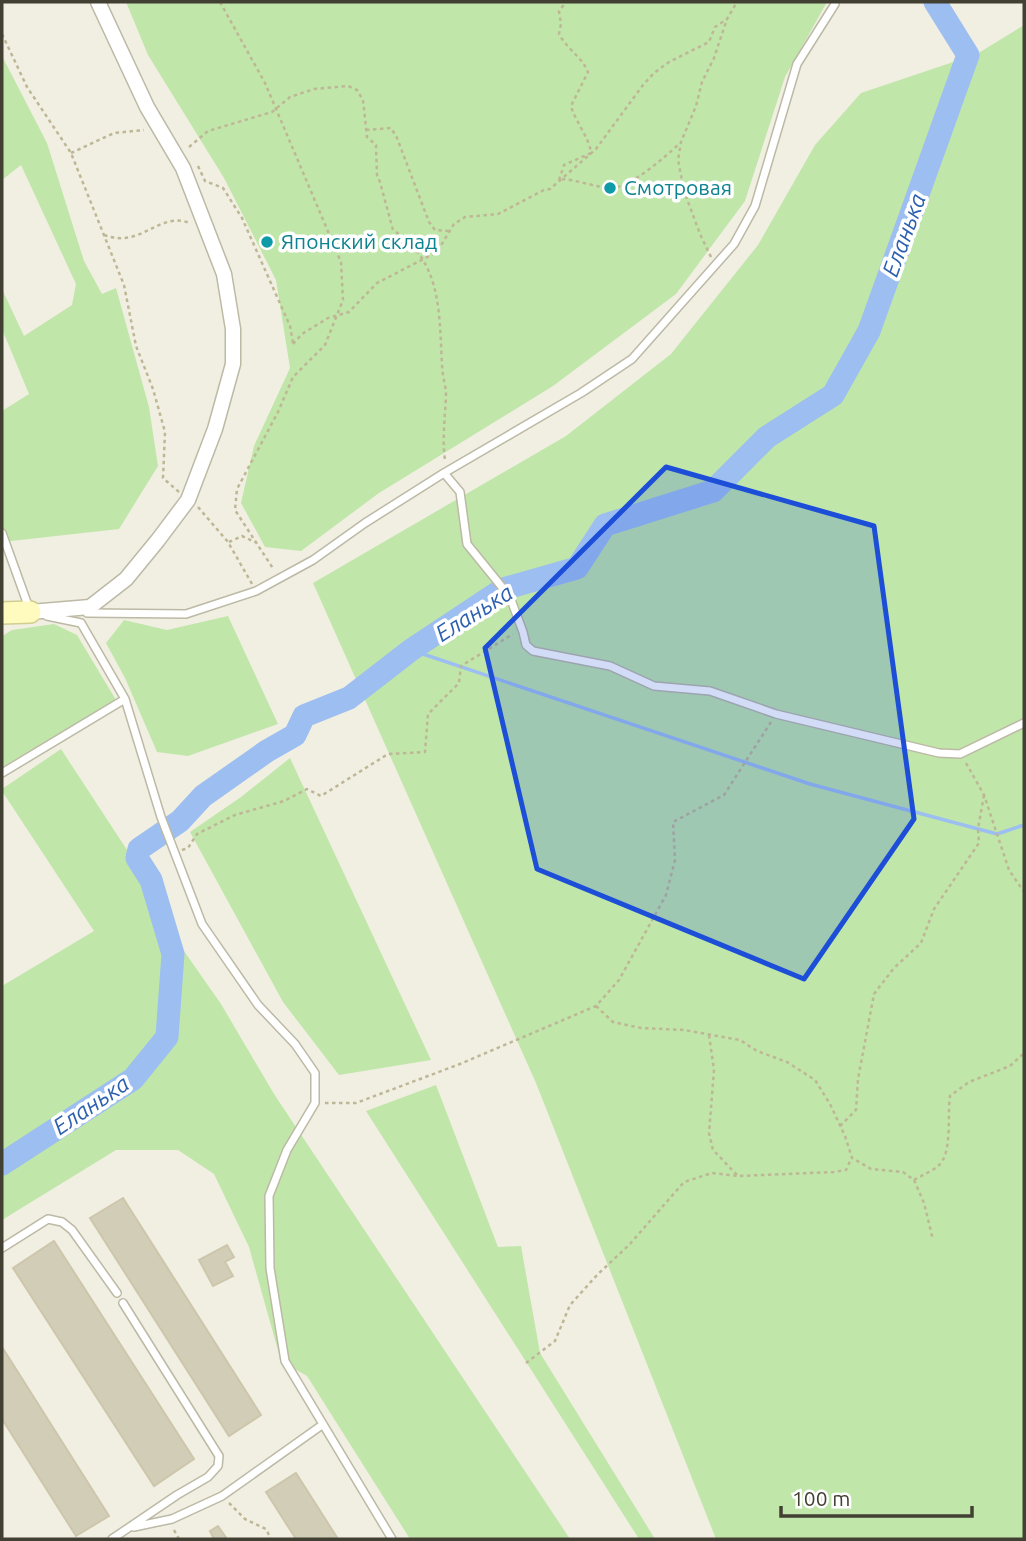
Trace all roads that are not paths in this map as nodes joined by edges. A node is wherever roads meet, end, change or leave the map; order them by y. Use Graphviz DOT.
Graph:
graph roads {
  1 [pos="98,2"];
  2 [pos="835,4"];
  3 [pos="444,473"];
  4 [pos="2,533"];
  5 [pos="30,612"];
  6 [pos="2,613"];
  7 [pos="125,699"];
  8 [pos="1024,723"];
  9 [pos="2,773"];
  10 [pos="2,1248"];
  11 [pos="117,1293"];
  12 [pos="123,1303"];
  13 [pos="322,1425"];
  14 [pos="130,1528"];
  15 [pos="113,1539"];
  16 [pos="392,1539"];
  1 -- 5 [label="street"];
  2 -- 3 [label="lane"];
  3 -- 5 [label="lane"];
  3 -- 8 [label="lane"];
  4 -- 5 [label="lane"];
  5 -- 6 [label="main road"];
  5 -- 7 [label="lane"];
  7 -- 9 [label="lane"];
  7 -- 13 [label="lane"];
  10 -- 11 [label="lane"];
  12 -- 14 [label="lane"];
  13 -- 14 [label="lane"];
  13 -- 16 [label="lane"];
  14 -- 15 [label="lane"];
}
